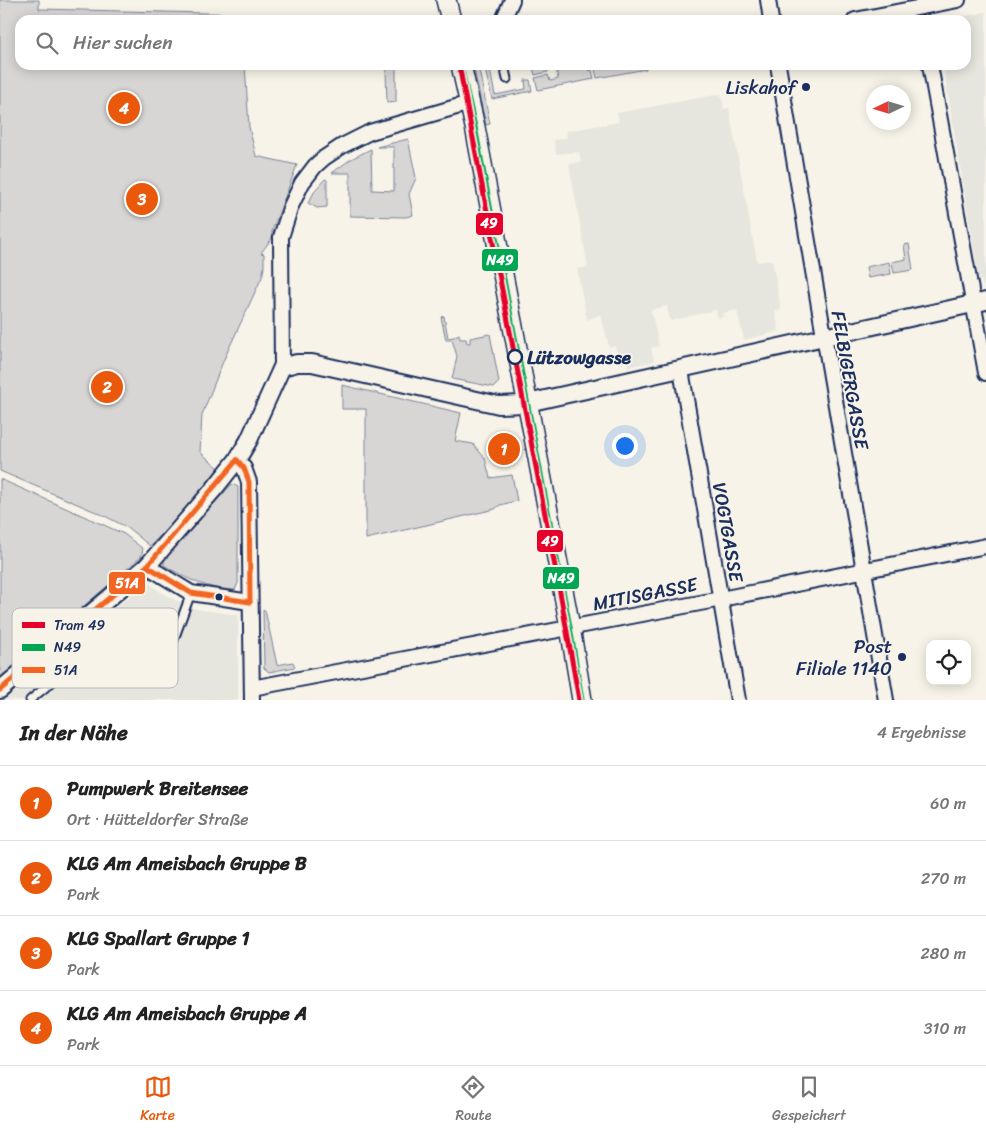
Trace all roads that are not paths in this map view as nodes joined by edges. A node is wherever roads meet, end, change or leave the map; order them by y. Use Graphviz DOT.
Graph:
graph roads {
  1 [pos="446,0"];
  2 [pos="512,0"];
  3 [pos="768,0"];
  4 [pos="958,0"];
  5 [pos="920,14"];
  6 [pos="450,15"];
  7 [pos="505,15"];
  8 [pos="770,15"];
  9 [pos="462,70"];
  10 [pos="505,70"];
  11 [pos="779,70"];
  12 [pos="931,70"];
  13 [pos="507,80"];
  14 [pos="470,103"];
  15 [pos="980,302"];
  16 [pos="823,338"];
  17 [pos="282,367"];
  18 [pos="681,370"];
  19 [pos="986,373"];
  20 [pos="526,404"];
  21 [pos="237,460"];
  22 [pos="986,546"];
  23 [pos="147,566"];
  24 [pos="863,570"];
  25 [pos="191,593"];
  26 [pos="721,599"];
  27 [pos="250,602"];
  28 [pos="97,608"];
  29 [pos="570,627"];
  30 [pos="178,628"];
  31 [pos="12,680"];
  32 [pos="45,688"];
  33 [pos="0,690"];
  34 [pos="252,694"];
  35 [pos="30,700"];
  36 [pos="582,700"];
  37 [pos="738,700"];
  38 [pos="886,700"];
  1 -- 6 [label="main road"];
  2 -- 7 [label="street"];
  3 -- 8 [label="street"];
  4 -- 5 [label="street"];
  9 -- 14 [label="main road"];
  10 -- 13 [label="lane"];
  11 -- 16 [label="street, FELBIGERGASSE"];
  12 -- 15 [label="street"];
  14 -- 17 [label="street"];
  14 -- 20 [label="main road"];
  15 -- 16 [label="street"];
  15 -- 19 [label="street"];
  16 -- 18 [label="street"];
  16 -- 24 [label="street, FELBIGERGASSE"];
  17 -- 20 [label="street"];
  17 -- 21 [label="street"];
  18 -- 20 [label="street"];
  18 -- 26 [label="street, VOGTGASSE"];
  20 -- 29 [label="main road"];
  21 -- 23 [label="street"];
  21 -- 27 [label="street"];
  22 -- 24 [label="street, MITISGASSE"];
  23 -- 25 [label="street"];
  23 -- 28 [label="street"];
  24 -- 26 [label="street, MITISGASSE"];
  24 -- 38 [label="street, FELBIGERGASSE"];
  25 -- 27 [label="street"];
  25 -- 30 [label="lane"];
  26 -- 29 [label="street, MITISGASSE"];
  26 -- 37 [label="street, VOGTGASSE"];
  27 -- 34 [label="street"];
  29 -- 34 [label="street, MITISGASSE"];
  29 -- 36 [label="main road"];
  31 -- 33 [label="street"];
  32 -- 35 [label="lane"];
}
